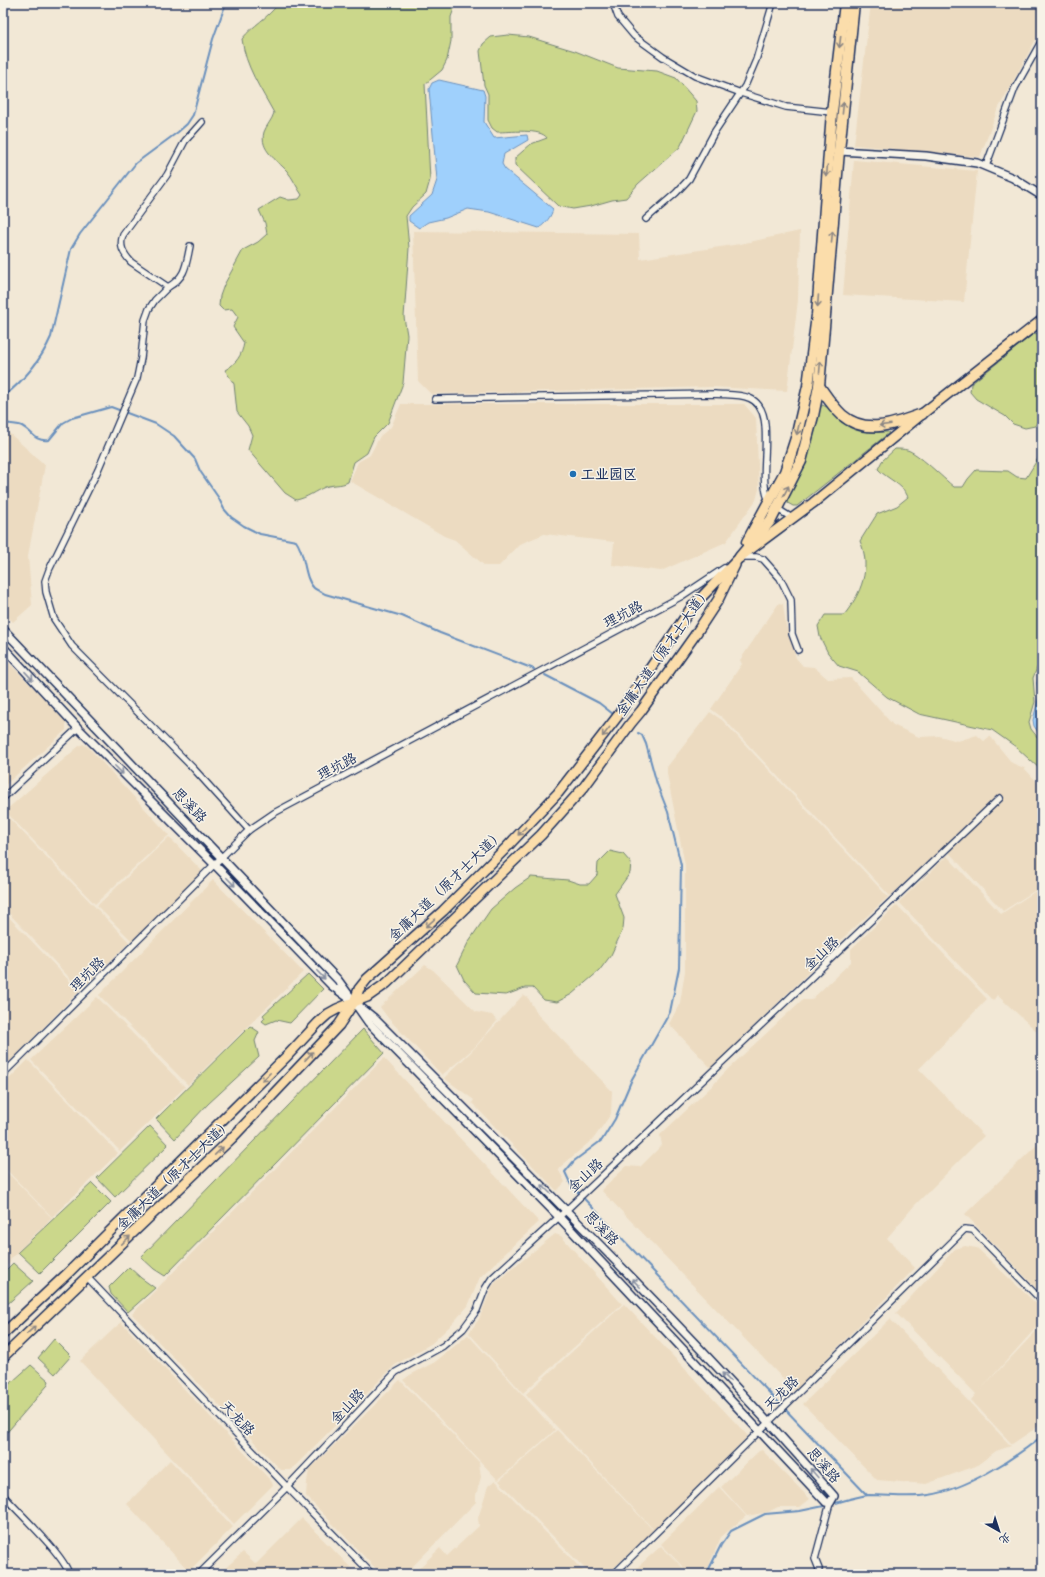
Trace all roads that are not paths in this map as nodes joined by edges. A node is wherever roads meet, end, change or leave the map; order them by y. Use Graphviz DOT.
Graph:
graph roads {
  1 [pos="613,3"];
  2 [pos="773,3"];
  3 [pos="844,3"];
  4 [pos="854,3"];
  5 [pos="1042,40"];
  6 [pos="740,93"];
  7 [pos="832,112"];
  8 [pos="202,122"];
  9 [pos="839,151"];
  10 [pos="986,166"];
  11 [pos="1042,196"];
  12 [pos="646,219"];
  13 [pos="190,246"];
  14 [pos="168,287"];
  15 [pos="1042,320"];
  16 [pos="819,386"];
  17 [pos="435,399"];
  18 [pos="922,414"];
  19 [pos="768,501"];
  20 [pos="777,508"];
  21 [pos="792,518"];
  22 [pos="740,557"];
  23 [pos="3,629"];
  24 [pos="3,647"];
  25 [pos="798,650"];
  26 [pos="619,714"];
  27 [pos="631,723"];
  28 [pos="78,728"];
  29 [pos="3,798"];
  30 [pos="1000,798"];
  31 [pos="249,830"];
  32 [pos="222,857"];
  33 [pos="215,865"];
  34 [pos="354,1002"];
  35 [pos="3,1074"];
  36 [pos="567,1210"];
  37 [pos="559,1218"];
  38 [pos="87,1277"];
  39 [pos="1042,1301"];
  40 [pos="3,1334"];
  41 [pos="3,1357"];
  42 [pos="769,1422"];
  43 [pos="759,1432"];
  44 [pos="287,1487"];
  45 [pos="3,1495"];
  46 [pos="830,1504"];
  47 [pos="69,1574"];
  48 [pos="198,1574"];
  49 [pos="372,1574"];
  50 [pos="614,1574"];
  51 [pos="818,1574"];
  1 -- 6 [label="street"];
  2 -- 6 [label="street"];
  3 -- 7 [label="highway, one-way"];
  9 -- 4 [label="highway, one-way"];
  5 -- 10 [label="street"];
  6 -- 7 [label="street"];
  6 -- 12 [label="street"];
  7 -- 19 [label="highway, one-way"];
  8 -- 14 [label="street"];
  9 -- 10 [label="street"];
  16 -- 9 [label="highway, one-way"];
  10 -- 11 [label="street"];
  13 -- 14 [label="street"];
  14 -- 31 [label="street"];
  15 -- 18 [label="main road"];
  18 -- 16 [label="highway, one-way"];
  20 -- 16 [label="highway, one-way"];
  17 -- 19 [label="street"];
  18 -- 21 [label="main road"];
  19 -- 20 [label="street"];
  19 -- 22 [label="highway"];
  20 -- 21 [label="street"];
  20 -- 22 [label="highway"];
  21 -- 22 [label="main road"];
  22 -- 25 [label="street"];
  22 -- 26 [label="main road, 金庸大道（原才士大道）"];
  22 -- 27 [label="main road, 金庸大道（原才士大道）"];
  22 -- 31 [label="street, 理坑路"];
  23 -- 32 [label="street, 思溪路"];
  24 -- 28 [label="street, 思溪路, one-way"];
  26 -- 27 [label="main road"];
  26 -- 34 [label="main road, 金庸大道（原才士大道）, one-way"];
  27 -- 34 [label="main road, 金庸大道（原才士大道）"];
  28 -- 29 [label="street"];
  28 -- 33 [label="street, 思溪路, one-way"];
  30 -- 36 [label="street, 金山路"];
  31 -- 32 [label="street, 理坑路"];
  32 -- 33 [label="street, 理坑路"];
  32 -- 34 [label="street, 思溪路"];
  33 -- 34 [label="street, 思溪路, one-way"];
  33 -- 35 [label="street, 理坑路"];
  36 -- 34 [label="street, 思溪路, one-way"];
  34 -- 37 [label="street, 思溪路"];
  38 -- 34 [label="main road, 金庸大道（原才士大道）, one-way"];
  34 -- 40 [label="main road, 金庸大道（原才士大道）, one-way"];
  36 -- 37 [label="street, 金山路"];
  42 -- 36 [label="street, 思溪路, one-way"];
  37 -- 43 [label="street, 思溪路"];
  37 -- 44 [label="street, 金山路"];
  41 -- 38 [label="main road, 金庸大道（原才士大道）, one-way"];
  38 -- 44 [label="street, 天龙路"];
  39 -- 42 [label="street, 天龙路"];
  42 -- 43 [label="street, 天龙路"];
  46 -- 42 [label="street, 思溪路, one-way"];
  43 -- 46 [label="street, 思溪路"];
  43 -- 50 [label="street, 天龙路"];
  44 -- 48 [label="street, 金山路"];
  44 -- 49 [label="street, 天龙路"];
  45 -- 47 [label="street"];
  46 -- 51 [label="street"];
}
